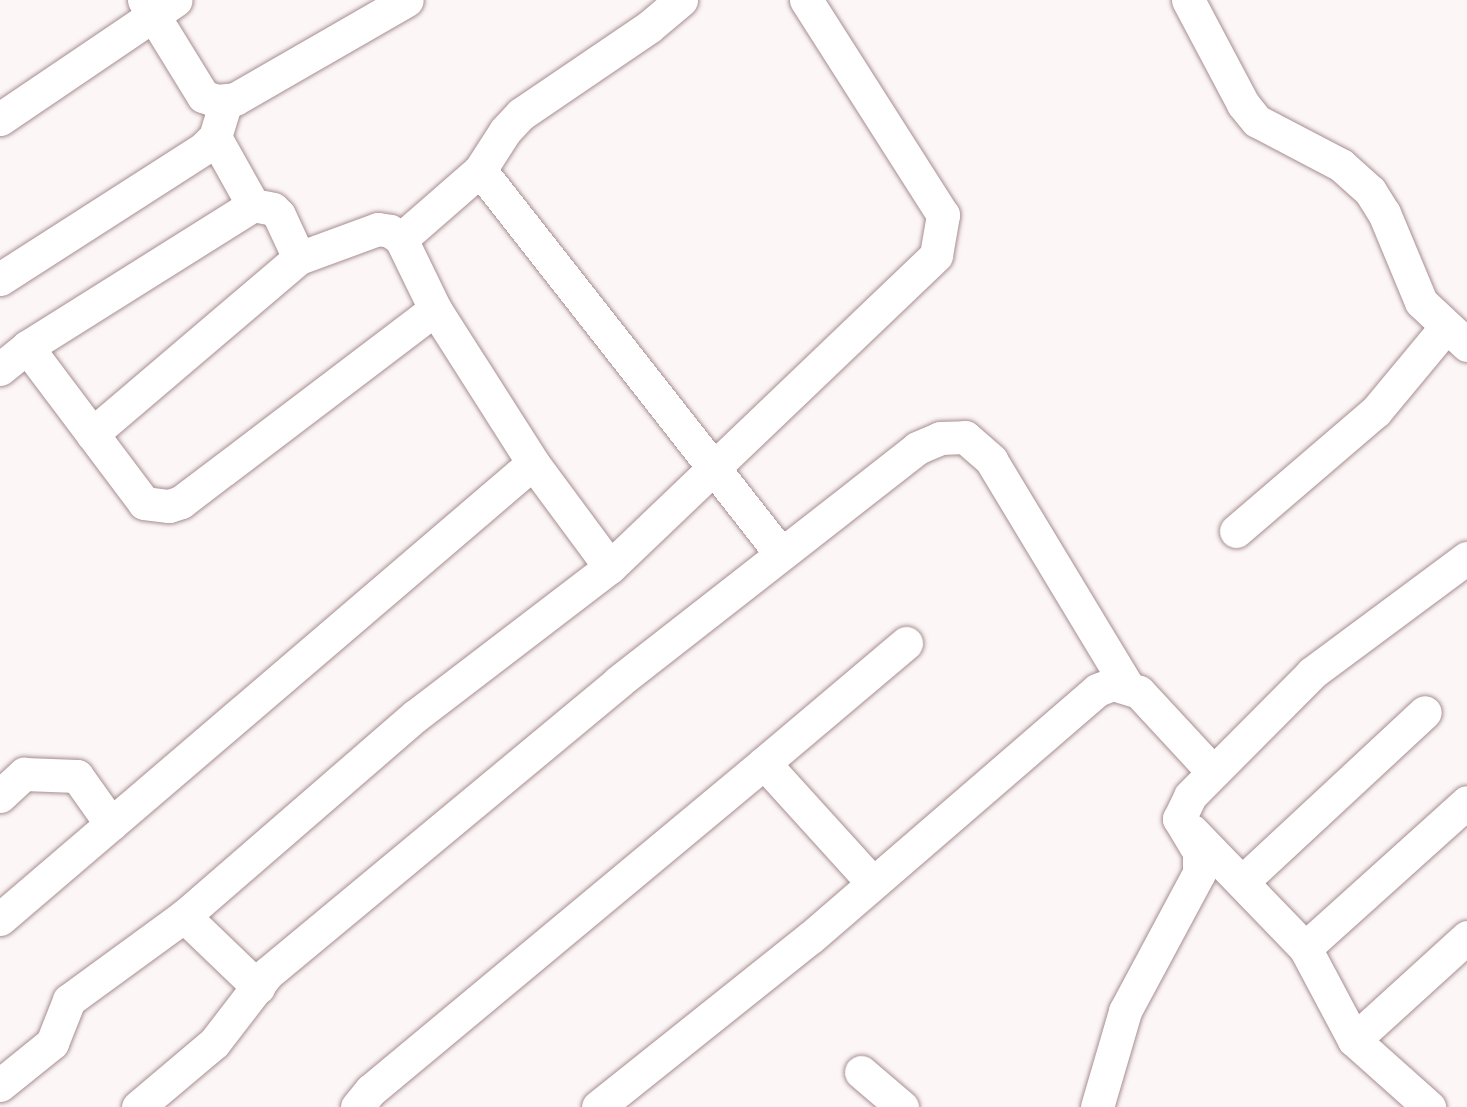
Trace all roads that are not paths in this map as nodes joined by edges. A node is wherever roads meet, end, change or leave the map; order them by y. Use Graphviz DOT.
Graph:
graph roads {
  1 [pos="407,0"];
  2 [pos="681,0"];
  3 [pos="806,0"];
  4 [pos="1188,0"];
  5 [pos="158,5"];
  6 [pos="226,101"];
  7 [pos="0,119"];
  8 [pos="215,137"];
  9 [pos="480,170"];
  10 [pos="253,205"];
  11 [pos="401,239"];
  12 [pos="299,258"];
  13 [pos="0,279"];
  14 [pos="435,309"];
  15 [pos="1456,337"];
  16 [pos="27,347"];
  17 [pos="0,369"];
  18 [pos="92,434"];
  19 [pos="533,463"];
  20 [pos="712,469"];
  21 [pos="1236,531"];
  22 [pos="781,554"];
  23 [pos="1467,558"];
  24 [pos="609,567"];
  25 [pos="906,643"];
  26 [pos="1126,684"];
  27 [pos="1425,712"];
  28 [pos="764,763"];
  29 [pos="1213,772"];
  30 [pos="0,796"];
  31 [pos="1467,802"];
  32 [pos="1179,819"];
  33 [pos="111,824"];
  34 [pos="1243,881"];
  35 [pos="872,882"];
  36 [pos="184,916"];
  37 [pos="0,919"];
  38 [pos="1467,937"];
  39 [pos="1305,948"];
  40 [pos="258,987"];
  41 [pos="1354,1040"];
  42 [pos="861,1072"];
  43 [pos="0,1085"];
  44 [pos="138,1107"];
  45 [pos="357,1107"];
  46 [pos="598,1107"];
  47 [pos="902,1107"];
  48 [pos="1097,1107"];
  49 [pos="1429,1107"];
  1 -- 6 [label="street"];
  2 -- 9 [label="street"];
  3 -- 20 [label="street"];
  4 -- 15 [label="street"];
  5 -- 6 [label="street"];
  5 -- 7 [label="street"];
  6 -- 8 [label="street"];
  8 -- 10 [label="street"];
  8 -- 13 [label="street"];
  9 -- 11 [label="street"];
  9 -- 20 [label="street"];
  10 -- 12 [label="street"];
  10 -- 16 [label="street"];
  11 -- 12 [label="street"];
  11 -- 14 [label="street"];
  12 -- 18 [label="street"];
  14 -- 18 [label="street"];
  14 -- 19 [label="street"];
  15 -- 21 [label="street"];
  16 -- 17 [label="street"];
  16 -- 18 [label="street"];
  19 -- 24 [label="street"];
  19 -- 33 [label="street"];
  20 -- 22 [label="street"];
  20 -- 24 [label="street"];
  22 -- 26 [label="street"];
  22 -- 40 [label="street"];
  23 -- 29 [label="street"];
  24 -- 36 [label="street"];
  25 -- 28 [label="street"];
  26 -- 29 [label="street"];
  26 -- 35 [label="street"];
  27 -- 34 [label="street"];
  28 -- 35 [label="street"];
  28 -- 45 [label="street"];
  29 -- 32 [label="street"];
  30 -- 33 [label="street"];
  31 -- 39 [label="street"];
  32 -- 34 [label="street"];
  32 -- 48 [label="street"];
  33 -- 37 [label="street"];
  34 -- 39 [label="street"];
  35 -- 46 [label="street"];
  36 -- 40 [label="street"];
  36 -- 43 [label="street"];
  38 -- 41 [label="street"];
  39 -- 41 [label="street"];
  40 -- 44 [label="street"];
  41 -- 49 [label="street"];
  42 -- 47 [label="street"];
}
